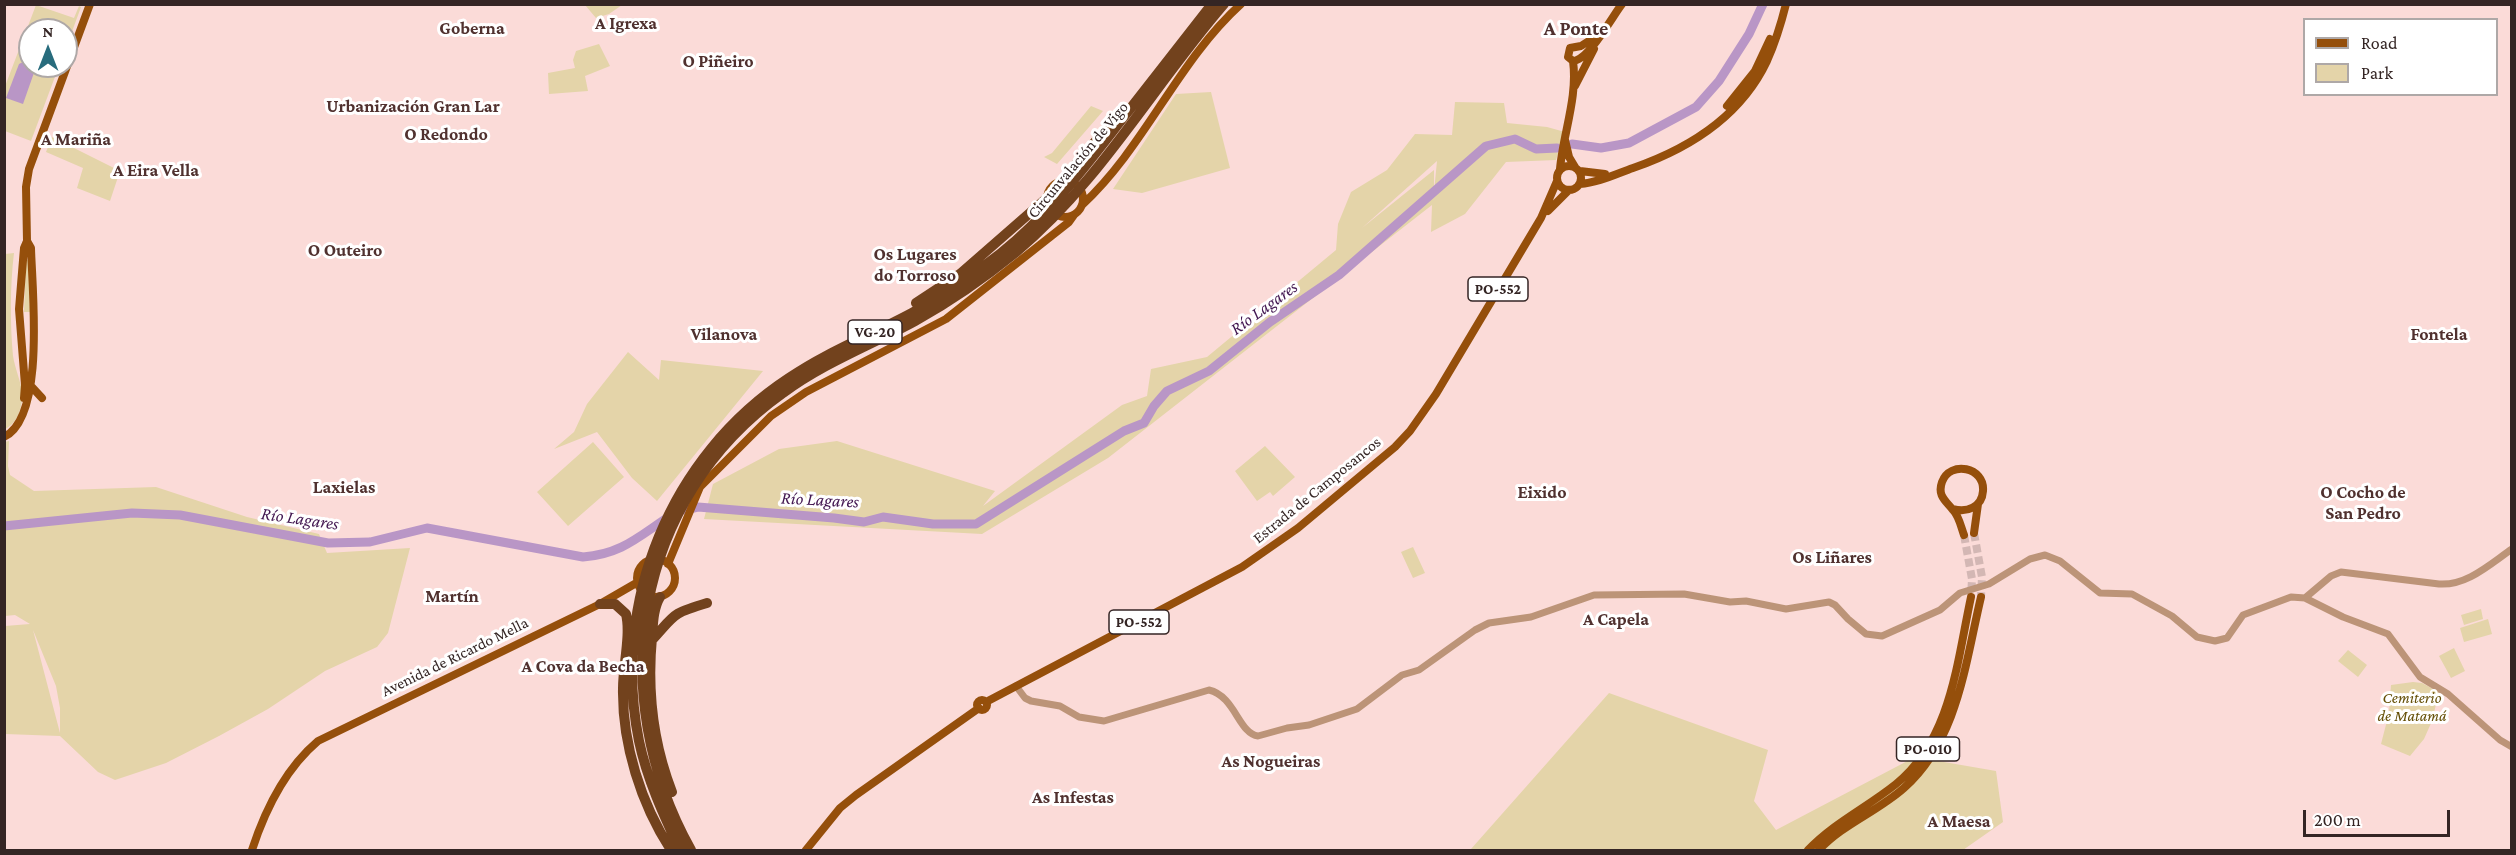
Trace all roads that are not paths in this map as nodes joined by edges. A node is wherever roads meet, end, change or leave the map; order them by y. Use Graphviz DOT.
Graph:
graph roads {
  1 [pos="90,4"];
  2 [pos="1212,4"];
  3 [pos="1224,4"];
  4 [pos="1241,4"];
  5 [pos="1622,4"];
  6 [pos="1784,7"];
  7 [pos="1602,32"];
  8 [pos="1578,47"];
  9 [pos="1779,47"];
  10 [pos="1172,54"];
  11 [pos="1583,56"];
  12 [pos="1573,62"];
  13 [pos="1580,77"];
  14 [pos="1574,89"];
  15 [pos="1564,149"];
  16 [pos="1560,169"];
  17 [pos="1578,169"];
  18 [pos="1080,180"];
  19 [pos="1557,181"];
  20 [pos="1062,182"];
  21 [pos="1580,184"];
  22 [pos="1569,190"];
  23 [pos="1097,192"];
  24 [pos="1082,195"];
  25 [pos="1047,198"];
  26 [pos="1082,205"];
  27 [pos="1074,215"];
  28 [pos="1049,216"];
  29 [pos="1541,218"];
  30 [pos="1054,234"];
  31 [pos="27,241"];
  32 [pos="19,319"];
  33 [pos="33,319"];
  34 [pos="20,332"];
  35 [pos="33,334"];
  36 [pos="846,345"];
  37 [pos="34,372"];
  38 [pos="28,386"];
  39 [pos="38,396"];
  40 [pos="26,403"];
  41 [pos="4,437"];
  42 [pos="712,454"];
  43 [pos="1978,504"];
  44 [pos="1953,509"];
  45 [pos="1974,533"];
  46 [pos="1964,535"];
  47 [pos="2511,549"];
  48 [pos="668,564"];
  49 [pos="639,584"];
  50 [pos="1973,594"];
  51 [pos="660,597"];
  52 [pos="2305,598"];
  53 [pos="707,603"];
  54 [pos="600,604"];
  55 [pos="641,612"];
  56 [pos="627,619"];
  57 [pos="651,641"];
  58 [pos="1016,686"];
  59 [pos="2511,747"];
  60 [pos="276,798"];
  61 [pos="254,850"];
  62 [pos="671,850"];
  63 [pos="680,850"];
  64 [pos="691,850"];
  65 [pos="696,850"];
  66 [pos="806,850"];
  67 [pos="1808,850"];
  68 [pos="1819,850"];
  1 -- 31 [label="main road"];
  2 -- 10 [label="highway, Circunvalación de Vigo / VG-20"];
  3 -- 18 [label="highway, Circunvalación de Vigo / VG-20"];
  4 -- 23 [label="main road"];
  5 -- 7 [label="main road"];
  6 -- 9 [label="main road"];
  6 -- 17 [label="main road"];
  6 -- 21 [label="main road"];
  7 -- 8 [label="main road"];
  7 -- 11 [label="main road"];
  7 -- 13 [label="main road"];
  8 -- 11 [label="main road"];
  8 -- 12 [label="main road"];
  10 -- 18 [label="highway, Circunvalación de Vigo / VG-20"];
  10 -- 20 [label="highway"];
  11 -- 12 [label="main road"];
  11 -- 13 [label="main road"];
  12 -- 14 [label="main road"];
  13 -- 14 [label="main road"];
  14 -- 15 [label="main road"];
  15 -- 16 [label="main road"];
  15 -- 17 [label="main road"];
  16 -- 17 [label="main road"];
  16 -- 19 [label="main road"];
  17 -- 21 [label="main road"];
  18 -- 28 [label="highway, Circunvalación de Vigo / VG-20"];
  19 -- 22 [label="main road"];
  19 -- 29 [label="main road, Estrada de Camposancos"];
  20 -- 24 [label="main road"];
  20 -- 25 [label="main road"];
  21 -- 22 [label="main road"];
  22 -- 29 [label="main road, Estrada de Camposancos"];
  23 -- 24 [label="main road"];
  23 -- 26 [label="main road"];
  24 -- 26 [label="main road"];
  25 -- 28 [label="main road"];
  25 -- 36 [label="highway"];
  26 -- 27 [label="main road"];
  27 -- 28 [label="main road"];
  27 -- 30 [label="main road"];
  28 -- 30 [label="main road"];
  28 -- 36 [label="highway, Circunvalación de Vigo / VG-20"];
  28 -- 42 [label="highway, Circunvalación de Vigo / VG-20"];
  29 -- 58 [label="main road, Estrada de Camposancos / PO-552"];
  30 -- 48 [label="main road"];
  31 -- 32 [label="main road"];
  31 -- 33 [label="main road"];
  32 -- 33 [label="main road"];
  32 -- 34 [label="main road"];
  33 -- 35 [label="main road"];
  34 -- 35 [label="main road"];
  34 -- 38 [label="main road"];
  35 -- 37 [label="main road"];
  36 -- 42 [label="highway, Circunvalación de Vigo / VG-20"];
  37 -- 38 [label="main road"];
  37 -- 39 [label="main road"];
  38 -- 39 [label="main road"];
  38 -- 40 [label="main road"];
  39 -- 40 [label="main road"];
  40 -- 41 [label="main road"];
  42 -- 55 [label="highway, Circunvalación de Vigo / VG-20"];
  43 -- 44 [label="main road"];
  43 -- 44 [label="main road"];
  43 -- 45 [label="main road"];
  44 -- 46 [label="main road"];
  47 -- 52 [label="street"];
  48 -- 49 [label="main road"];
  48 -- 51 [label="main road"];
  49 -- 51 [label="main road"];
  49 -- 54 [label="main road, Avenida de Ricardo Mella"];
  49 -- 56 [label="highway"];
  50 -- 52 [label="street"];
  50 -- 58 [label="street"];
  50 -- 67 [label="main road, PO-010"];
  50 -- 68 [label="main road, PO-010"];
  51 -- 57 [label="highway"];
  52 -- 59 [label="street"];
  53 -- 57 [label="highway"];
  54 -- 56 [label="highway"];
  54 -- 60 [label="main road, Avenida de Ricardo Mella"];
  55 -- 63 [label="highway, Circunvalación de Vigo / VG-20"];
  55 -- 64 [label="highway, Circunvalación de Vigo / VG-20"];
  56 -- 62 [label="highway"];
  57 -- 65 [label="highway"];
  58 -- 66 [label="main road, Estrada de Camposancos / PO-552"];
  60 -- 61 [label="main road, Avenida de Ricardo Mella"];
  60 -- 61 [label="main road, Avenida de Ricardo Mella"];
}
